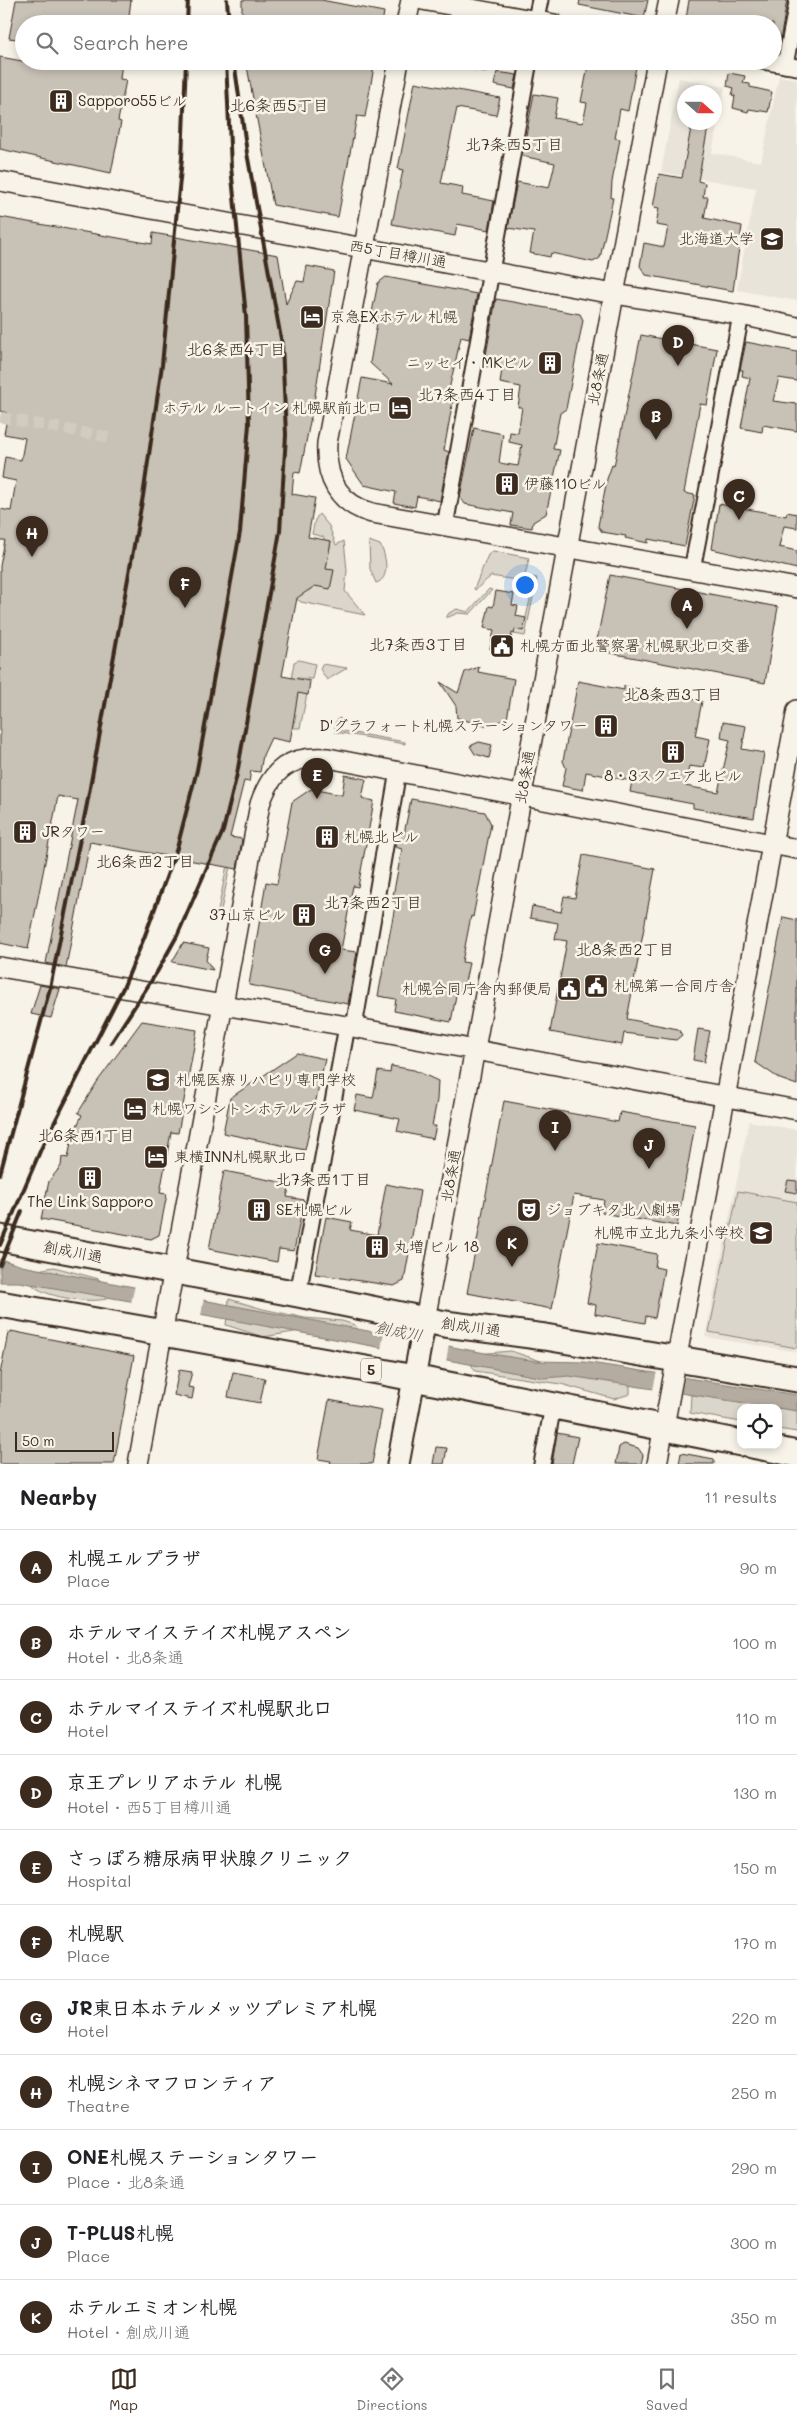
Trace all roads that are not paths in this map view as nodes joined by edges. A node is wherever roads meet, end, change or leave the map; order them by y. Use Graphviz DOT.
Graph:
graph roads {
  1 [pos="411,0"];
  2 [pos="422,0"];
  3 [pos="540,0"];
  4 [pos="669,0"];
  5 [pos="797,3"];
  6 [pos="408,15"];
  7 [pos="500,15"];
  8 [pos="541,15"];
  9 [pos="666,15"];
  10 [pos="791,66"];
  11 [pos="397,70"];
  12 [pos="527,70"];
  13 [pos="655,70"];
  14 [pos="0,181"];
  15 [pos="364,248"];
  16 [pos="491,271"];
  17 [pos="614,294"];
  18 [pos="741,315"];
  19 [pos="797,327"];
  20 [pos="445,526"];
  21 [pos="567,548"];
  22 [pos="692,570"];
  23 [pos="797,588"];
  24 [pos="797,710"];
  25 [pos="398,771"];
  26 [pos="521,796"];
  27 [pos="772,844"];
  28 [pos="797,849"];
  29 [pos="0,967"];
  30 [pos="222,1006"];
  31 [pos="351,1027"];
  32 [pos="474,1050"];
  33 [pos="725,1096"];
  34 [pos="797,1110"];
  35 [pos="0,1238"];
  36 [pos="172,1279"];
  37 [pos="298,1294"];
  38 [pos="1,1306"];
  39 [pos="164,1324"];
  40 [pos="423,1328"];
  41 [pos="675,1366"];
  42 [pos="415,1368"];
  43 [pos="797,1378"];
  44 [pos="553,1406"];
  45 [pos="663,1429"];
  46 [pos="737,1442"];
  47 [pos="772,1449"];
  48 [pos="797,1454"];
  49 [pos="138,1464"];
  50 [pos="398,1464"];
  51 [pos="542,1464"];
  52 [pos="657,1464"];
  1 -- 6 [label="street"];
  2 -- 7 [label="street"];
  3 -- 8 [label="street"];
  4 -- 9 [label="street"];
  5 -- 10 [label="street"];
  11 -- 15 [label="street"];
  12 -- 16 [label="street"];
  13 -- 17 [label="street, 北8条通"];
  14 -- 15 [label="street, 西5丁目樽川通"];
  15 -- 16 [label="street, 西5丁目樽川通"];
  15 -- 20 [label="street"];
  16 -- 17 [label="street, 西5丁目樽川通"];
  16 -- 20 [label="street"];
  17 -- 18 [label="street, 西5丁目樽川通"];
  17 -- 21 [label="street, 北8条通"];
  18 -- 19 [label="street, 西5丁目樽川通"];
  18 -- 22 [label="street"];
  20 -- 21 [label="street"];
  21 -- 22 [label="street"];
  21 -- 26 [label="street, 北8条通"];
  22 -- 23 [label="street"];
  24 -- 27 [label="street"];
  25 -- 26 [label="street"];
  25 -- 30 [label="street"];
  25 -- 31 [label="street"];
  26 -- 27 [label="street"];
  26 -- 32 [label="street, 北8条通"];
  27 -- 28 [label="street"];
  27 -- 33 [label="street"];
  29 -- 30 [label="street"];
  30 -- 31 [label="street"];
  30 -- 36 [label="street"];
  31 -- 32 [label="street"];
  31 -- 37 [label="street"];
  32 -- 33 [label="street"];
  32 -- 40 [label="street, 北8条通"];
  33 -- 34 [label="street"];
  33 -- 41 [label="street"];
  35 -- 36 [label="highway, 創成川通"];
  36 -- 37 [label="highway, 創成川通"];
  36 -- 39 [label="street"];
  37 -- 40 [label="highway, 創成川通"];
  38 -- 39 [label="highway, 5"];
  39 -- 42 [label="highway, 5"];
  39 -- 49 [label="street"];
  40 -- 41 [label="highway, 創成川通"];
  40 -- 42 [label="main road, 北8条通"];
  41 -- 43 [label="highway, 創成川通"];
  41 -- 45 [label="street"];
  42 -- 44 [label="highway, 5"];
  42 -- 50 [label="main road, 北8条通"];
  44 -- 45 [label="highway, 5"];
  44 -- 51 [label="street"];
  45 -- 46 [label="highway, 5"];
  45 -- 52 [label="street"];
  47 -- 48 [label="highway"];
}
